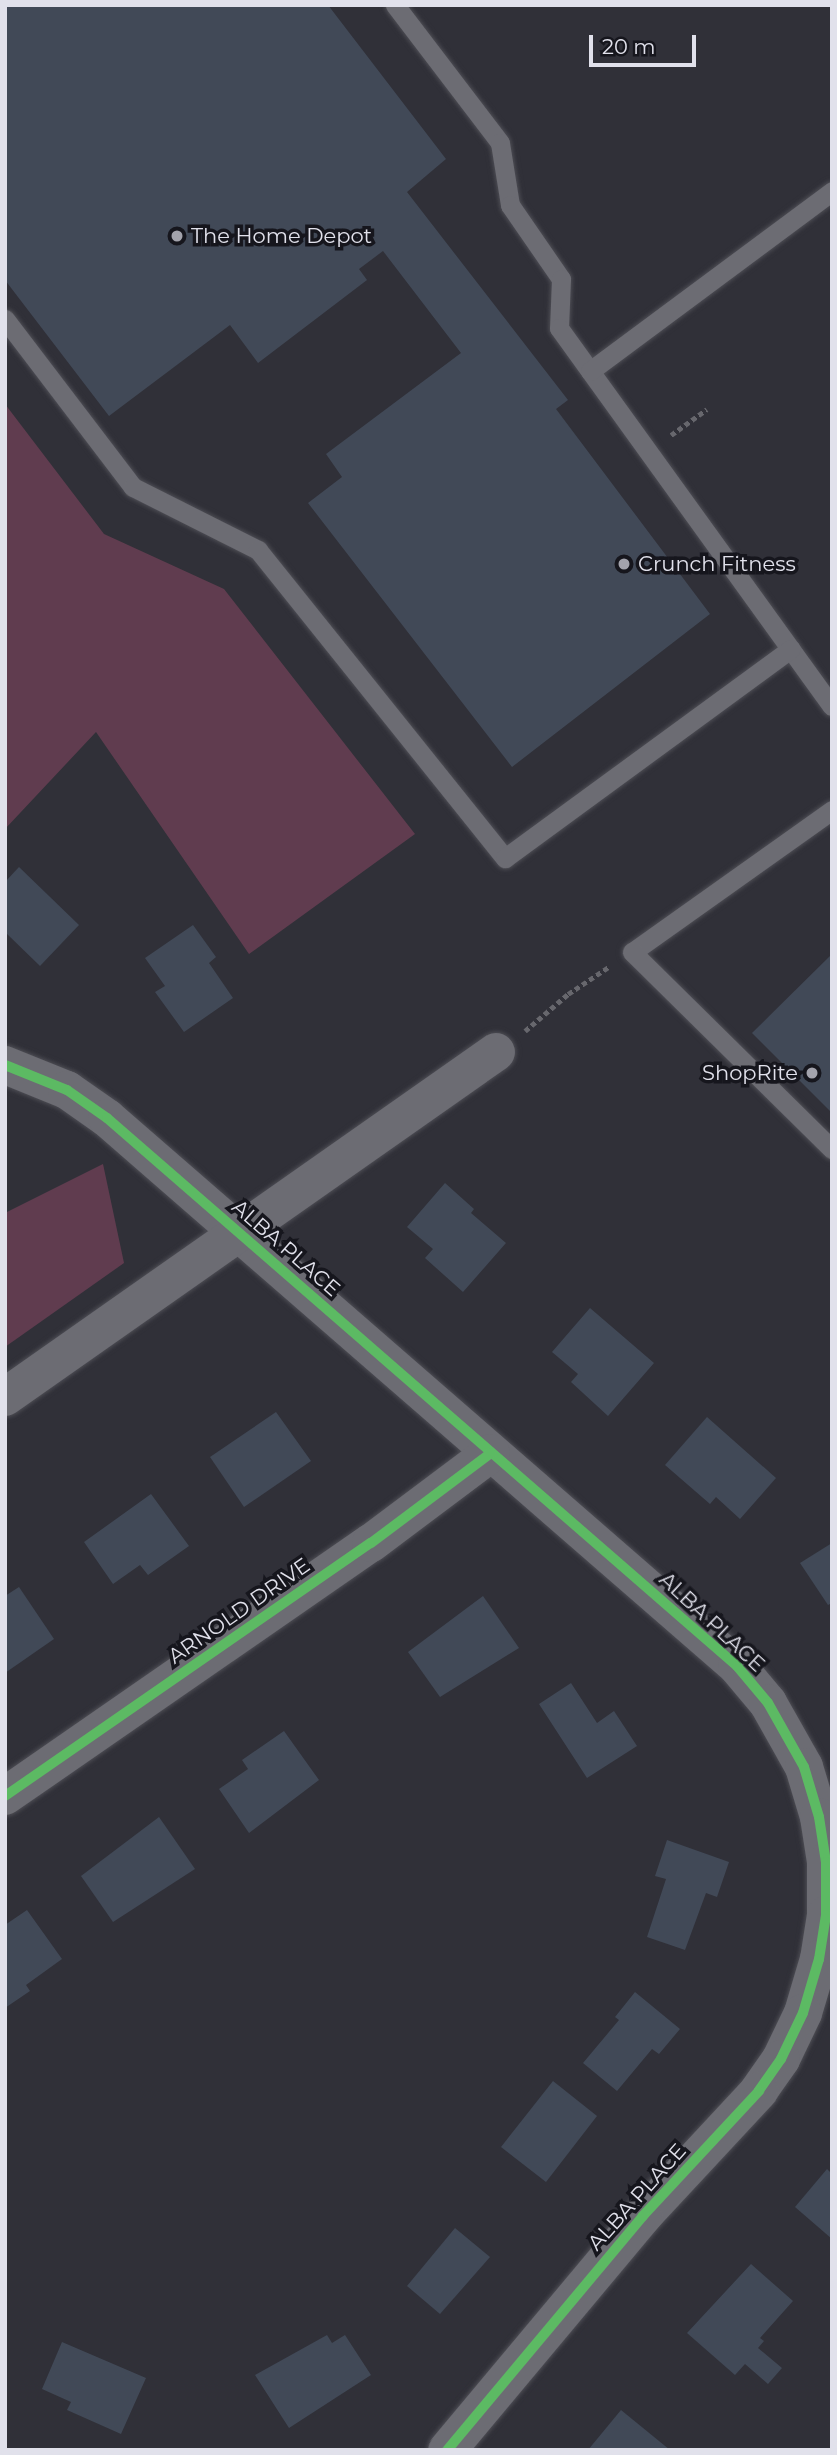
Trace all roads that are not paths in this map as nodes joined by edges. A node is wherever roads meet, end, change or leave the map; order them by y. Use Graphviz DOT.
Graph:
graph roads {
  1 [pos="395,5"];
  2 [pos="832,191"];
  3 [pos="5,319"];
  4 [pos="590,371"];
  5 [pos="791,649"];
  6 [pos="832,706"];
  7 [pos="832,810"];
  8 [pos="496,1052"];
  9 [pos="5,1065"];
  10 [pos="832,1149"];
  11 [pos="240,1234"];
  12 [pos="5,1396"];
  13 [pos="491,1453"];
  14 [pos="5,1796"];
  15 [pos="447,2450"];
  1 -- 4 [label="lane"];
  2 -- 4 [label="lane"];
  3 -- 5 [label="lane"];
  4 -- 5 [label="lane"];
  5 -- 6 [label="lane"];
  7 -- 10 [label="lane"];
  8 -- 11 [label="street"];
  9 -- 11 [label="street, ALBA PLACE"];
  11 -- 12 [label="street"];
  11 -- 13 [label="street, ALBA PLACE"];
  13 -- 14 [label="street, ARNOLD DRIVE"];
  13 -- 15 [label="street, ALBA PLACE"];
}
